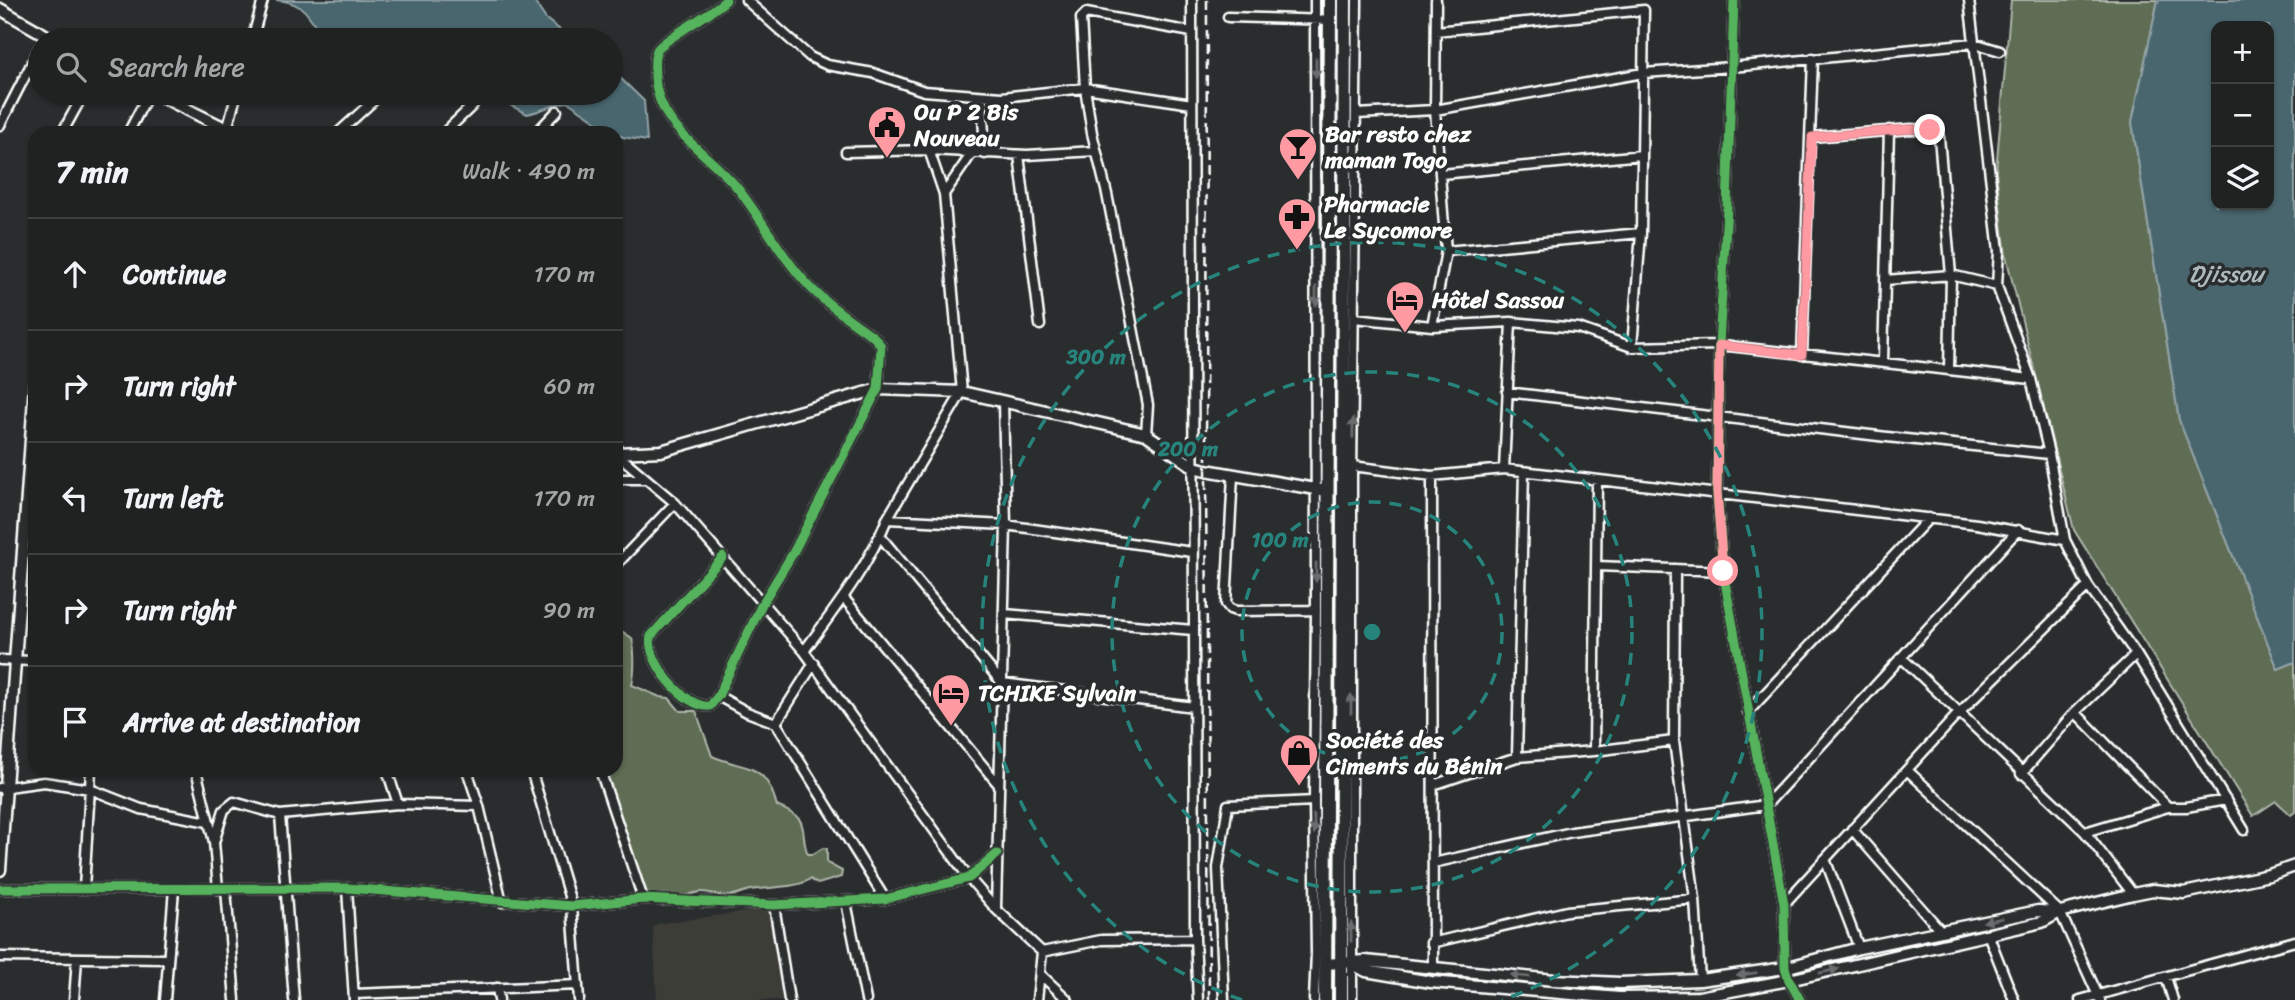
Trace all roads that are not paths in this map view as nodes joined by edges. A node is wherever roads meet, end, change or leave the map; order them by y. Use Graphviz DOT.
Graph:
graph roads {
  1 [pos="263,0"];
  2 [pos="726,0"];
  3 [pos="746,0"];
  4 [pos="1192,0"];
  5 [pos="1315,0"];
  6 [pos="1330,0"];
  7 [pos="1345,0"];
  8 [pos="1357,0"];
  9 [pos="1436,0"];
  10 [pos="1734,0"];
  11 [pos="1969,0"];
  12 [pos="0,9"];
  13 [pos="1228,17"];
  14 [pos="1316,20"];
  15 [pos="1330,20"];
  16 [pos="30,28"];
  17 [pos="255,28"];
  18 [pos="1436,31"];
  19 [pos="1192,32"];
  20 [pos="1974,43"];
  21 [pos="2000,51"];
  22 [pos="1813,58"];
  23 [pos="1732,67"];
  24 [pos="28,70"];
  25 [pos="1643,73"];
  26 [pos="1085,88"];
  27 [pos="982,97"];
  28 [pos="1192,104"];
  29 [pos="77,105"];
  30 [pos="143,105"];
  31 [pos="178,105"];
  32 [pos="235,105"];
  33 [pos="369,105"];
  34 [pos="473,105"];
  35 [pos="1435,110"];
  36 [pos="557,111"];
  37 [pos="1356,114"];
  38 [pos="0,125"];
  39 [pos="66,126"];
  40 [pos="132,126"];
  41 [pos="221,126"];
  42 [pos="232,126"];
  43 [pos="346,126"];
  44 [pos="451,126"];
  45 [pos="543,126"];
  46 [pos="1889,130"];
  47 [pos="1812,137"];
  48 [pos="929,150"];
  49 [pos="1097,151"];
  50 [pos="846,152"];
  51 [pos="972,153"];
  52 [pos="985,154"];
  53 [pos="1019,155"];
  54 [pos="1642,155"];
  55 [pos="1441,174"];
  56 [pos="944,194"];
  57 [pos="1641,233"];
  58 [pos="1446,251"];
  59 [pos="1951,275"];
  60 [pos="1885,280"];
  61 [pos="1997,286"];
  62 [pos="1354,318"];
  63 [pos="1511,322"];
  64 [pos="1040,325"];
  65 [pos="1432,326"];
  66 [pos="1719,345"];
  67 [pos="1632,347"];
  68 [pos="1802,355"];
  69 [pos="1884,361"];
  70 [pos="1949,370"];
  71 [pos="2031,379"];
  72 [pos="878,389"];
  73 [pos="962,392"];
  74 [pos="1507,392"];
  75 [pos="1003,401"];
  76 [pos="1717,416"];
  77 [pos="1146,434"];
  78 [pos="623,454"];
  79 [pos="2049,454"];
  80 [pos="623,460"];
  81 [pos="1194,467"];
  82 [pos="1352,467"];
  83 [pos="1504,469"];
  84 [pos="1524,472"];
  85 [pos="1233,475"];
  86 [pos="1432,476"];
  87 [pos="623,479"];
  88 [pos="644,479"];
  89 [pos="1597,480"];
  90 [pos="28,481"];
  91 [pos="1322,489"];
  92 [pos="1717,492"];
  93 [pos="675,503"];
  94 [pos="887,519"];
  95 [pos="1929,519"];
  96 [pos="1006,525"];
  97 [pos="2018,530"];
  98 [pos="880,536"];
  99 [pos="2065,540"];
  100 [pos="1192,552"];
  101 [pos="623,555"];
  102 [pos="723,557"];
  103 [pos="1597,566"];
  104 [pos="1675,569"];
  105 [pos="1723,571"];
  106 [pos="2088,586"];
  107 [pos="843,597"];
  108 [pos="761,604"];
  109 [pos="1316,610"];
  110 [pos="1004,614"];
  111 [pos="1193,630"];
  112 [pos="804,652"];
  113 [pos="2136,654"];
  114 [pos="1902,658"];
  115 [pos="0,660"];
  116 [pos="15,661"];
  117 [pos="28,662"];
  118 [pos="814,663"];
  119 [pos="1002,683"];
  120 [pos="718,696"];
  121 [pos="1194,707"];
  122 [pos="1748,712"];
  123 [pos="2075,712"];
  124 [pos="1958,713"];
  125 [pos="776,723"];
  126 [pos="5,732"];
  127 [pos="1674,741"];
  128 [pos="1594,751"];
  129 [pos="1517,757"];
  130 [pos="1907,770"];
  131 [pos="2021,774"];
  132 [pos="91,777"];
  133 [pos="198,777"];
  134 [pos="389,777"];
  135 [pos="469,777"];
  136 [pos="533,777"];
  137 [pos="602,777"];
  138 [pos="999,785"];
  139 [pos="1433,785"];
  140 [pos="3,788"];
  141 [pos="90,789"];
  142 [pos="2226,800"];
  143 [pos="1314,801"];
  144 [pos="398,804"];
  145 [pos="1766,805"];
  146 [pos="479,806"];
  147 [pos="2168,807"];
  148 [pos="281,815"];
  149 [pos="1684,816"];
  150 [pos="208,822"];
  151 [pos="1852,829"];
  152 [pos="2244,830"];
  153 [pos="2084,832"];
  154 [pos="214,842"];
  155 [pos="997,854"];
  156 [pos="1825,859"];
  157 [pos="1433,863"];
  158 [pos="2295,866"];
  159 [pos="0,870"];
  160 [pos="969,878"];
  161 [pos="174,888"];
  162 [pos="222,888"];
  163 [pos="285,888"];
  164 [pos="347,888"];
  165 [pos="0,889"];
  166 [pos="84,889"];
  167 [pos="2133,894"];
  168 [pos="643,899"];
  169 [pos="886,899"];
  170 [pos="1695,899"];
  171 [pos="502,902"];
  172 [pos="846,902"];
  173 [pos="1784,904"];
  174 [pos="774,905"];
  175 [pos="572,906"];
  176 [pos="996,909"];
  177 [pos="2060,912"];
  178 [pos="1941,931"];
  179 [pos="1987,934"];
  180 [pos="1195,939"];
  181 [pos="2295,941"];
  182 [pos="1432,943"];
  183 [pos="1859,948"];
  184 [pos="1042,952"];
  185 [pos="0,957"];
  186 [pos="77,958"];
  187 [pos="168,959"];
  188 [pos="1321,963"];
  189 [pos="1346,963"];
  190 [pos="1433,967"];
  191 [pos="1785,968"];
  192 [pos="1040,974"];
  193 [pos="2166,977"];
  194 [pos="1789,980"];
  195 [pos="1700,981"];
  196 [pos="578,985"];
  197 [pos="497,988"];
  198 [pos="425,996"];
  199 [pos="1555,996"];
  200 [pos="354,997"];
  201 [pos="2099,997"];
  202 [pos="2012,999"];
  203 [pos="74,1000"];
  204 [pos="166,1000"];
  205 [pos="235,1000"];
  206 [pos="294,1000"];
  207 [pos="499,1000"];
  208 [pos="579,1000"];
  209 [pos="789,1000"];
  210 [pos="866,1000"];
  211 [pos="1037,1000"];
  212 [pos="1068,1000"];
  213 [pos="1198,1000"];
  214 [pos="1224,1000"];
  215 [pos="1314,1000"];
  216 [pos="1325,1000"];
  217 [pos="1341,1000"];
  218 [pos="1352,1000"];
  219 [pos="1800,1000"];
  220 [pos="2080,1000"];
  221 [pos="2173,1000"];
  1 -- 17 [label="street"];
  2 -- 72 [label="street"];
  3 -- 27 [label="street"];
  4 -- 19 [label="street"];
  5 -- 14 [label="street"];
  6 -- 15 [label="highway"];
  7 -- 189 [label="highway"];
  8 -- 37 [label="street"];
  9 -- 18 [label="street"];
  10 -- 23 [label="street"];
  11 -- 20 [label="street"];
  12 -- 16 [label="street"];
  13 -- 14 [label="street"];
  14 -- 15 [label="street"];
  14 -- 91 [label="street, one-way"];
  15 -- 91 [label="highway"];
  18 -- 25 [label="street"];
  18 -- 35 [label="street"];
  19 -- 26 [label="street"];
  19 -- 28 [label="street"];
  20 -- 21 [label="street"];
  20 -- 22 [label="street"];
  20 -- 61 [label="street"];
  22 -- 23 [label="street"];
  22 -- 47 [label="street"];
  23 -- 25 [label="street"];
  23 -- 66 [label="street"];
  24 -- 38 [label="street"];
  25 -- 35 [label="street"];
  25 -- 54 [label="street"];
  26 -- 27 [label="street"];
  26 -- 28 [label="street"];
  26 -- 49 [label="street"];
  27 -- 52 [label="street"];
  28 -- 81 [label="street"];
  29 -- 39 [label="street"];
  30 -- 40 [label="street"];
  31 -- 41 [label="street"];
  32 -- 42 [label="street"];
  33 -- 43 [label="street"];
  34 -- 44 [label="street"];
  35 -- 37 [label="street"];
  35 -- 55 [label="street"];
  36 -- 45 [label="street"];
  37 -- 62 [label="street"];
  46 -- 47 [label="street"];
  46 -- 59 [label="street"];
  46 -- 60 [label="street"];
  47 -- 68 [label="street"];
  48 -- 50 [label="street"];
  48 -- 51 [label="street"];
  48 -- 56 [label="street"];
  49 -- 53 [label="street"];
  49 -- 77 [label="street"];
  51 -- 52 [label="street"];
  51 -- 56 [label="street"];
  52 -- 53 [label="street"];
  53 -- 64 [label="street"];
  54 -- 55 [label="street"];
  54 -- 57 [label="street"];
  55 -- 58 [label="street"];
  56 -- 73 [label="street"];
  57 -- 58 [label="street"];
  57 -- 67 [label="street"];
  58 -- 65 [label="street"];
  59 -- 60 [label="street"];
  59 -- 61 [label="street"];
  59 -- 70 [label="street"];
  60 -- 69 [label="street"];
  61 -- 71 [label="street"];
  62 -- 65 [label="street"];
  82 -- 62 [label="street, one-way"];
  63 -- 65 [label="street"];
  63 -- 67 [label="street"];
  63 -- 74 [label="street"];
  66 -- 67 [label="street"];
  66 -- 68 [label="street"];
  66 -- 76 [label="street"];
  68 -- 69 [label="street"];
  69 -- 70 [label="street"];
  70 -- 71 [label="street"];
  71 -- 79 [label="street"];
  72 -- 73 [label="street"];
  72 -- 78 [label="street"];
  72 -- 108 [label="street"];
  73 -- 75 [label="street"];
  73 -- 94 [label="street"];
  74 -- 76 [label="street"];
  74 -- 83 [label="street"];
  75 -- 77 [label="street"];
  75 -- 96 [label="street"];
  76 -- 79 [label="street"];
  76 -- 92 [label="street"];
  77 -- 81 [label="street"];
  79 -- 99 [label="street"];
  80 -- 88 [label="street"];
  81 -- 85 [label="street"];
  81 -- 100 [label="street"];
  82 -- 86 [label="street"];
  189 -- 82 [label="street, one-way"];
  83 -- 84 [label="street"];
  83 -- 86 [label="street"];
  84 -- 89 [label="street"];
  84 -- 129 [label="street"];
  85 -- 91 [label="street"];
  85 -- 109 [label="street"];
  86 -- 139 [label="street"];
  87 -- 88 [label="street"];
  88 -- 93 [label="street"];
  89 -- 92 [label="street"];
  89 -- 103 [label="street"];
  90 -- 116 [label="street"];
  91 -- 109 [label="street, one-way"];
  91 -- 188 [label="highway"];
  92 -- 95 [label="street"];
  92 -- 105 [label="street"];
  93 -- 101 [label="street"];
  93 -- 102 [label="street"];
  94 -- 96 [label="street"];
  94 -- 98 [label="street"];
  95 -- 97 [label="street"];
  95 -- 122 [label="street"];
  96 -- 100 [label="street"];
  96 -- 110 [label="street"];
  97 -- 99 [label="street"];
  97 -- 114 [label="street"];
  98 -- 107 [label="street"];
  98 -- 119 [label="street"];
  99 -- 106 [label="street"];
  100 -- 111 [label="street"];
  102 -- 108 [label="street"];
  102 -- 120 [label="street"];
  103 -- 104 [label="street"];
  103 -- 128 [label="street"];
  104 -- 105 [label="street"];
  104 -- 127 [label="street"];
  105 -- 122 [label="street"];
  106 -- 113 [label="street"];
  106 -- 124 [label="street"];
  107 -- 112 [label="street"];
  107 -- 138 [label="street"];
  108 -- 112 [label="street"];
  108 -- 120 [label="street"];
  109 -- 143 [label="street"];
  110 -- 111 [label="street"];
  110 -- 119 [label="street"];
  111 -- 121 [label="street"];
  112 -- 118 [label="street"];
  113 -- 123 [label="street"];
  113 -- 142 [label="street"];
  114 -- 124 [label="street"];
  114 -- 145 [label="street"];
  115 -- 116 [label="street"];
  116 -- 117 [label="street"];
  116 -- 126 [label="street"];
  118 -- 125 [label="street"];
  118 -- 160 [label="street"];
  119 -- 121 [label="street"];
  119 -- 138 [label="street"];
  120 -- 125 [label="street"];
  121 -- 180 [label="street"];
  122 -- 145 [label="street"];
  123 -- 131 [label="street"];
  123 -- 147 [label="street"];
  124 -- 130 [label="street"];
  124 -- 131 [label="street"];
  125 -- 169 [label="street"];
  126 -- 140 [label="street"];
  127 -- 128 [label="street"];
  127 -- 149 [label="street"];
  128 -- 129 [label="street"];
  129 -- 139 [label="street"];
  130 -- 151 [label="street"];
  130 -- 177 [label="street"];
  131 -- 153 [label="street"];
  132 -- 141 [label="street"];
  133 -- 150 [label="street"];
  134 -- 144 [label="street"];
  135 -- 146 [label="street"];
  136 -- 175 [label="street"];
  137 -- 168 [label="street"];
  138 -- 155 [label="street"];
  139 -- 157 [label="street"];
  140 -- 141 [label="street"];
  140 -- 159 [label="street"];
  141 -- 150 [label="street"];
  141 -- 166 [label="street"];
  142 -- 147 [label="street"];
  142 -- 152 [label="street"];
  143 -- 188 [label="street, one-way"];
  143 -- 214 [label="street"];
  144 -- 146 [label="street"];
  144 -- 148 [label="street"];
  145 -- 149 [label="street"];
  145 -- 173 [label="street"];
  146 -- 171 [label="street"];
  147 -- 153 [label="street"];
  148 -- 154 [label="street"];
  148 -- 163 [label="street"];
  149 -- 157 [label="street"];
  149 -- 170 [label="street"];
  150 -- 154 [label="street"];
  151 -- 156 [label="street"];
  151 -- 178 [label="street"];
  153 -- 167 [label="street"];
  154 -- 162 [label="street"];
  155 -- 160 [label="street"];
  155 -- 176 [label="street"];
  156 -- 173 [label="street"];
  156 -- 183 [label="street"];
  157 -- 182 [label="street"];
  158 -- 167 [label="street"];
  160 -- 169 [label="street"];
  160 -- 176 [label="street"];
  161 -- 162 [label="street"];
  161 -- 166 [label="street"];
  161 -- 187 [label="street"];
  162 -- 163 [label="street"];
  162 -- 205 [label="street"];
  163 -- 164 [label="street"];
  163 -- 206 [label="street"];
  164 -- 171 [label="street"];
  164 -- 200 [label="street"];
  165 -- 166 [label="street"];
  167 -- 177 [label="street"];
  168 -- 174 [label="street"];
  168 -- 175 [label="street"];
  169 -- 172 [label="street"];
  170 -- 182 [label="street"];
  170 -- 195 [label="street"];
  171 -- 175 [label="street"];
  172 -- 174 [label="street"];
  172 -- 210 [label="street"];
  173 -- 191 [label="street"];
  174 -- 209 [label="street"];
  175 -- 196 [label="street"];
  176 -- 184 [label="street"];
  177 -- 178 [label="street, one-way"];
  177 -- 179 [label="street"];
  177 -- 201 [label="street"];
  178 -- 183 [label="street"];
  194 -- 179 [label="street, one-way"];
  179 -- 202 [label="street"];
  180 -- 184 [label="street"];
  180 -- 213 [label="street"];
  181 -- 193 [label="street"];
  182 -- 190 [label="street"];
  183 -- 191 [label="street"];
  184 -- 192 [label="street"];
  185 -- 186 [label="street"];
  186 -- 187 [label="street"];
  186 -- 203 [label="street"];
  187 -- 204 [label="street"];
  188 -- 189 [label="street"];
  188 -- 215 [label="street"];
  188 -- 216 [label="highway"];
  189 -- 190 [label="street"];
  189 -- 199 [label="street"];
  189 -- 217 [label="highway"];
  189 -- 218 [label="street"];
  195 -- 190 [label="street, one-way"];
  191 -- 194 [label="street"];
  191 -- 195 [label="street, one-way"];
  192 -- 211 [label="street"];
  192 -- 212 [label="street"];
  193 -- 201 [label="street"];
  193 -- 221 [label="street"];
  194 -- 199 [label="street"];
  194 -- 219 [label="street"];
  196 -- 197 [label="street"];
  196 -- 208 [label="street"];
  197 -- 198 [label="street"];
  197 -- 207 [label="street"];
  198 -- 200 [label="street"];
  201 -- 220 [label="street"];
}
